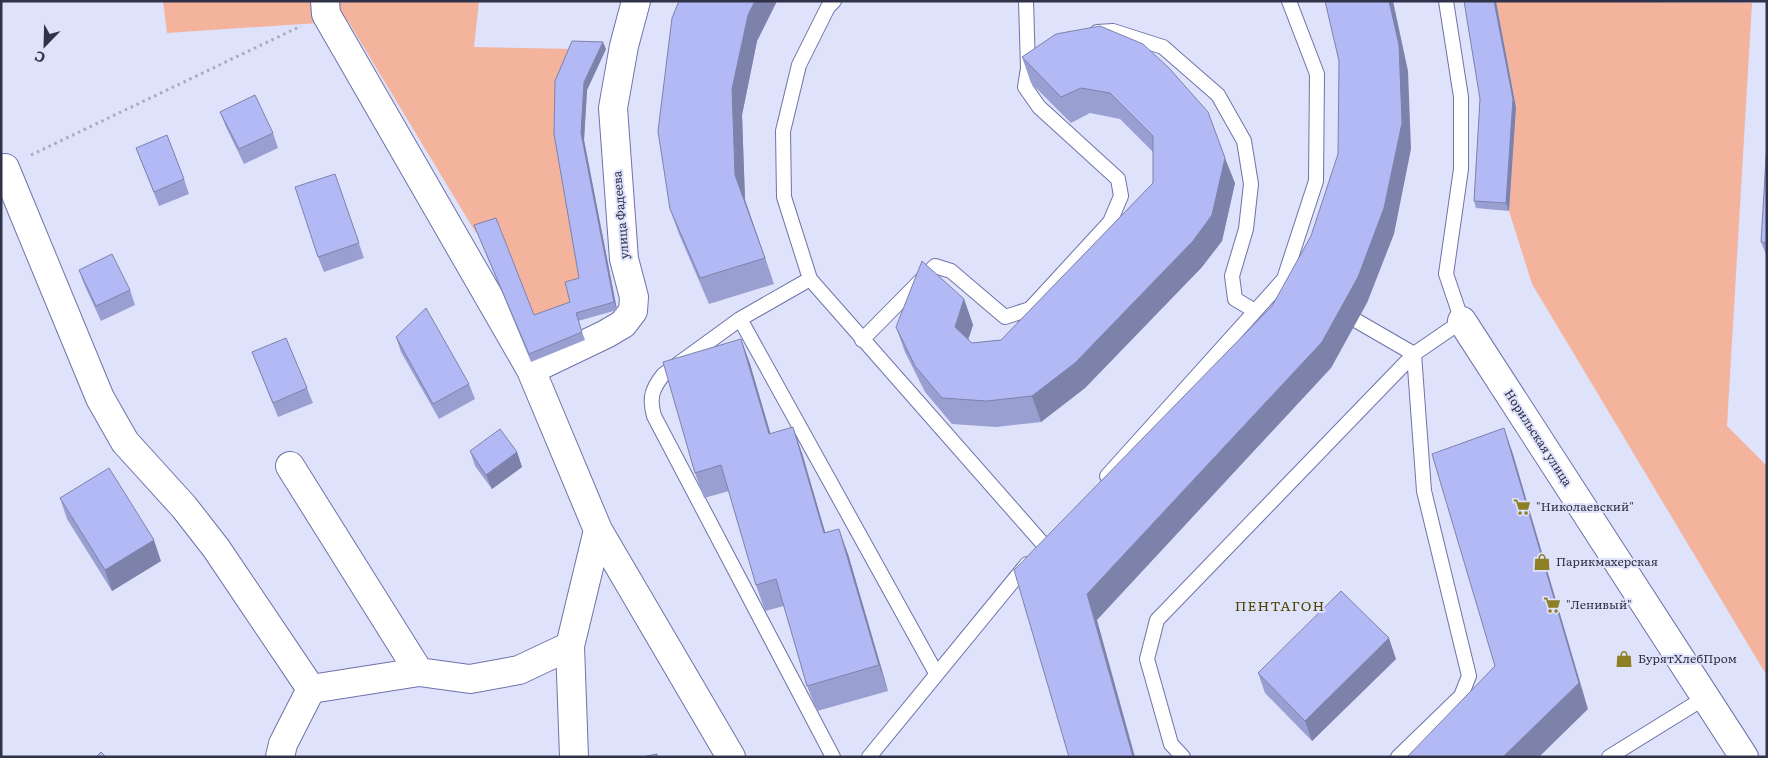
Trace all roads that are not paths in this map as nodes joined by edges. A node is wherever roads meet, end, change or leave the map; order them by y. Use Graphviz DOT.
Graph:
graph roads {
  1 [pos="636,1"];
  2 [pos="834,1"];
  3 [pos="1026,1"];
  4 [pos="1288,1"];
  5 [pos="1446,1"];
  6 [pos="326,8"];
  7 [pos="1085,33"];
  8 [pos="1046,48"];
  9 [pos="1028,68"];
  10 [pos="5,168"];
  11 [pos="810,279"];
  12 [pos="1284,279"];
  13 [pos="1298,287"];
  14 [pos="1255,311"];
  15 [pos="740,319"];
  16 [pos="1357,321"];
  17 [pos="1462,321"];
  18 [pos="862,340"];
  19 [pos="1414,354"];
  20 [pos="530,370"];
  21 [pos="290,466"];
  22 [pos="1097,487"];
  23 [pos="598,530"];
  24 [pos="570,646"];
  25 [pos="419,672"];
  26 [pos="936,673"];
  27 [pos="311,689"];
  28 [pos="1706,697"];
  29 [pos="280,757"];
  30 [pos="574,757"];
  31 [pos="731,757"];
  32 [pos="833,757"];
  33 [pos="869,757"];
  34 [pos="1183,757"];
  35 [pos="1398,757"];
  36 [pos="1609,757"];
  37 [pos="1744,757"];
  1 -- 20 [label="street, улица Фадеева"];
  2 -- 11 [label="lane"];
  3 -- 9 [label="lane"];
  4 -- 12 [label="lane"];
  5 -- 17 [label="lane"];
  6 -- 20 [label="street"];
  7 -- 14 [label="lane"];
  8 -- 9 [label="lane"];
  9 -- 18 [label="lane"];
  10 -- 27 [label="street"];
  11 -- 15 [label="lane"];
  11 -- 18 [label="lane"];
  12 -- 13 [label="lane"];
  12 -- 14 [label="lane"];
  14 -- 22 [label="lane"];
  15 -- 26 [label="lane"];
  15 -- 32 [label="lane"];
  16 -- 19 [label="lane"];
  17 -- 19 [label="lane"];
  17 -- 28 [label="street, Норильская улица"];
  18 -- 26 [label="lane"];
  19 -- 34 [label="lane"];
  19 -- 35 [label="lane"];
  20 -- 23 [label="street"];
  21 -- 25 [label="street"];
  23 -- 24 [label="street"];
  23 -- 31 [label="street"];
  24 -- 25 [label="street"];
  24 -- 30 [label="street"];
  25 -- 27 [label="street"];
  26 -- 33 [label="lane"];
  27 -- 29 [label="street"];
  28 -- 36 [label="lane"];
  28 -- 37 [label="street, Норильская улица"];
}
